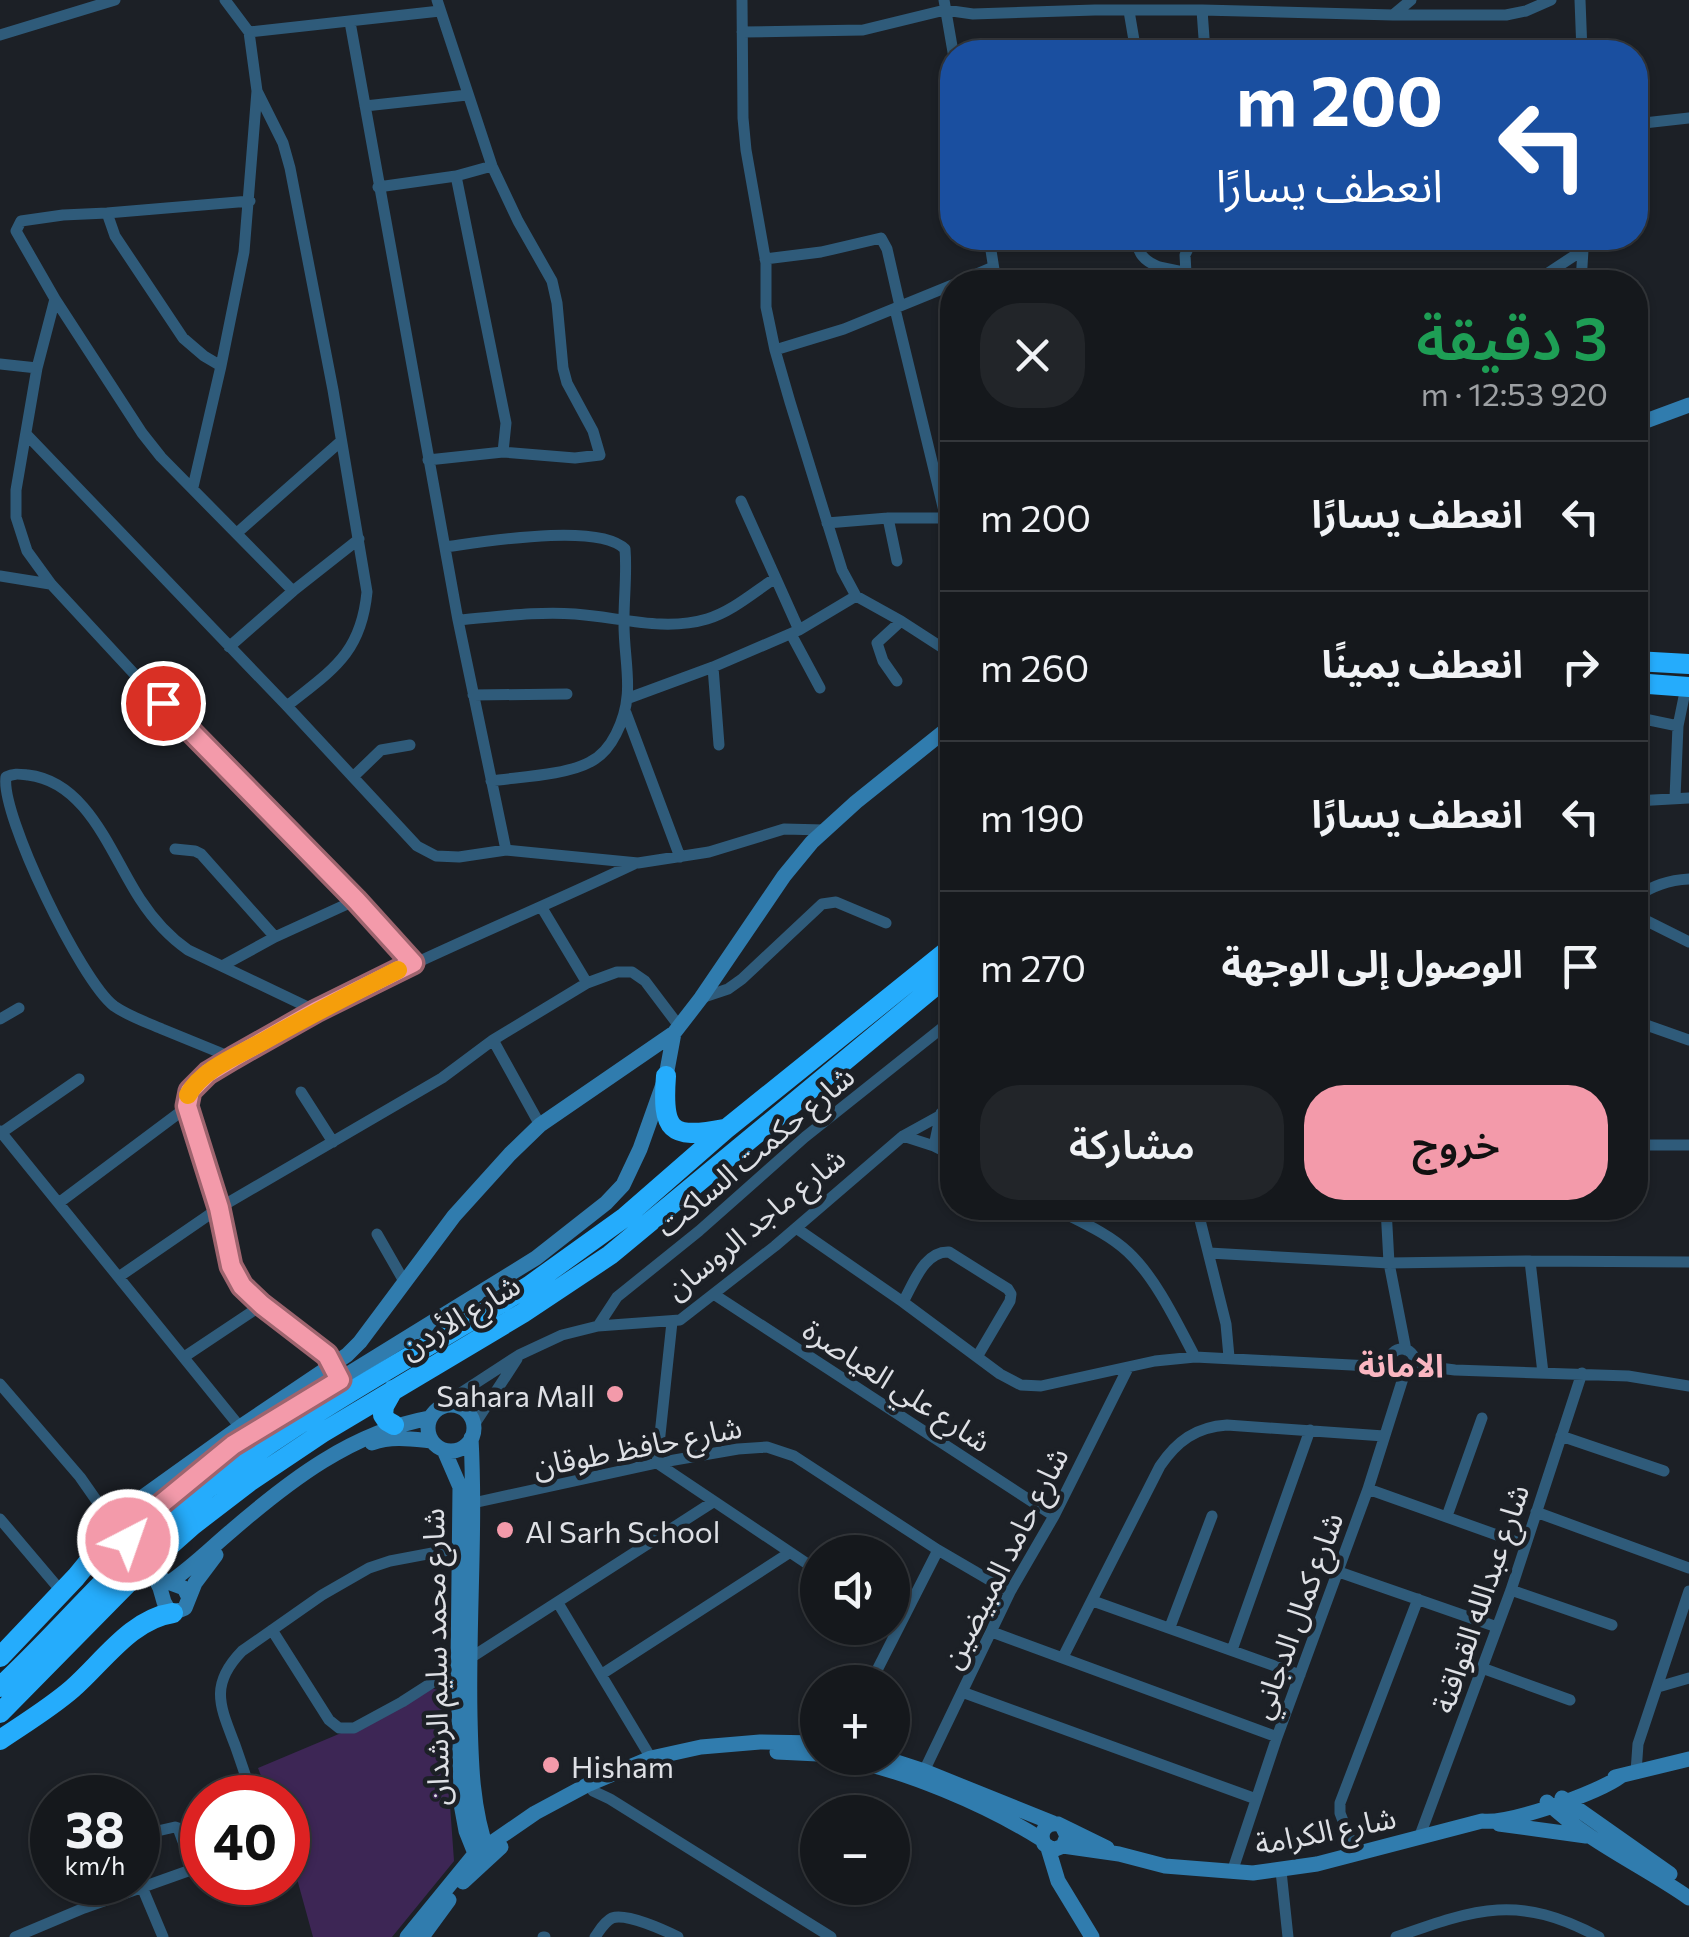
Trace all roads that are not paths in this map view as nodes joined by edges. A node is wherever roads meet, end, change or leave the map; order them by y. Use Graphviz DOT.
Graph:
graph roads {
  1 [pos="115,0"];
  2 [pos="225,0"];
  3 [pos="742,0"];
  4 [pos="1411,0"];
  5 [pos="1551,0"];
  6 [pos="1580,0"];
  7 [pos="945,5"];
  8 [pos="1094,5"];
  9 [pos="438,6"];
  10 [pos="1246,6"];
  11 [pos="1202,10"];
  12 [pos="1128,11"];
  13 [pos="1393,15"];
  14 [pos="350,22"];
  15 [pos="249,32"];
  16 [pos="742,32"];
  17 [pos="0,36"];
  18 [pos="950,40"];
  19 [pos="1134,40"];
  20 [pos="1204,40"];
  21 [pos="1582,40"];
  22 [pos="258,91"];
  23 [pos="467,95"];
  24 [pos="366,106"];
  25 [pos="1689,118"];
  26 [pos="1648,123"];
  27 [pos="278,130"];
  28 [pos="254,131"];
  29 [pos="492,166"];
  30 [pos="456,176"];
  31 [pos="378,187"];
  32 [pos="250,201"];
  33 [pos="108,213"];
  34 [pos="990,250"];
  35 [pos="1138,250"];
  36 [pos="1575,250"];
  37 [pos="765,259"];
  38 [pos="994,267"];
  39 [pos="987,270"];
  40 [pos="994,270"];
  41 [pos="1176,270"];
  42 [pos="1550,270"];
  43 [pos="940,290"];
  44 [pos="56,299"];
  45 [pos="898,307"];
  46 [pos="775,350"];
  47 [pos="0,364"];
  48 [pos="222,366"];
  49 [pos="36,368"];
  50 [pos="1689,405"];
  51 [pos="1648,419"];
  52 [pos="27,435"];
  53 [pos="340,442"];
  54 [pos="502,452"];
  55 [pos="428,460"];
  56 [pos="940,477"];
  57 [pos="193,488"];
  58 [pos="741,501"];
  59 [pos="888,518"];
  60 [pos="940,518"];
  61 [pos="827,523"];
  62 [pos="237,532"];
  63 [pos="359,539"];
  64 [pos="445,547"];
  65 [pos="897,562"];
  66 [pos="0,576"];
  67 [pos="774,580"];
  68 [pos="51,584"];
  69 [pos="293,592"];
  70 [pos="856,596"];
  71 [pos="458,620"];
  72 [pos="901,620"];
  73 [pos="624,621"];
  74 [pos="795,632"];
  75 [pos="940,646"];
  76 [pos="230,647"];
  77 [pos="1648,662"];
  78 [pos="1689,664"];
  79 [pos="713,667"];
  80 [pos="897,681"];
  81 [pos="1648,685"];
  82 [pos="1687,687"];
  83 [pos="820,688"];
  84 [pos="567,694"];
  85 [pos="473,695"];
  86 [pos="629,698"];
  87 [pos="287,706"];
  88 [pos="626,713"];
  89 [pos="1648,720"];
  90 [pos="1678,726"];
  91 [pos="940,735"];
  92 [pos="719,744"];
  93 [pos="410,745"];
  94 [pos="353,776"];
  95 [pos="491,781"];
  96 [pos="1682,798"];
  97 [pos="1648,799"];
  98 [pos="824,830"];
  99 [pos="174,849"];
  100 [pos="506,850"];
  101 [pos="680,857"];
  102 [pos="638,862"];
  103 [pos="1689,879"];
  104 [pos="1648,891"];
  105 [pos="356,900"];
  106 [pos="542,908"];
  107 [pos="1648,922"];
  108 [pos="886,923"];
  109 [pos="275,936"];
  110 [pos="1689,942"];
  111 [pos="940,957"];
  112 [pos="413,963"];
  113 [pos="222,966"];
  114 [pos="940,982"];
  115 [pos="587,983"];
  116 [pos="702,998"];
  117 [pos="19,1008"];
  118 [pos="316,1011"];
  119 [pos="0,1019"];
  120 [pos="1648,1026"];
  121 [pos="940,1029"];
  122 [pos="677,1030"];
  123 [pos="493,1040"];
  124 [pos="1689,1040"];
  125 [pos="233,1058"];
  126 [pos="666,1076"];
  127 [pos="78,1080"];
  128 [pos="300,1092"];
  129 [pos="187,1106"];
  130 [pos="940,1115"];
  131 [pos="540,1125"];
  132 [pos="726,1128"];
  133 [pos="940,1130"];
  134 [pos="1,1132"];
  135 [pos="904,1136"];
  136 [pos="332,1142"];
  137 [pos="1648,1145"];
  138 [pos="934,1146"];
  139 [pos="1689,1146"];
  140 [pos="940,1149"];
  141 [pos="60,1202"];
  142 [pos="219,1208"];
  143 [pos="1076,1220"];
  144 [pos="1201,1220"];
  145 [pos="1387,1220"];
  146 [pos="796,1228"];
  147 [pos="376,1234"];
  148 [pos="1209,1253"];
  149 [pos="1530,1261"];
  150 [pos="1689,1262"];
  151 [pos="1389,1263"];
  152 [pos="120,1276"];
  153 [pos="405,1283"];
  154 [pos="715,1295"];
  155 [pos="903,1302"];
  156 [pos="262,1305"];
  157 [pos="672,1322"];
  158 [pos="598,1326"];
  159 [pos="1401,1350"];
  160 [pos="519,1356"];
  161 [pos="1196,1356"];
  162 [pos="184,1357"];
  163 [pos="977,1357"];
  164 [pos="1229,1357"];
  165 [pos="1390,1366"];
  166 [pos="1415,1366"];
  167 [pos="1128,1368"];
  168 [pos="337,1373"];
  169 [pos="1542,1373"];
  170 [pos="1582,1373"];
  171 [pos="1404,1375"];
  172 [pos="0,1384"];
  173 [pos="1689,1386"];
  174 [pos="394,1389"];
  175 [pos="448,1405"];
  176 [pos="430,1418"];
  177 [pos="1482,1418"];
  178 [pos="394,1425"];
  179 [pos="240,1427"];
  180 [pos="1310,1430"];
  181 [pos="472,1432"];
  182 [pos="1384,1436"];
  183 [pos="1562,1436"];
  184 [pos="438,1446"];
  185 [pos="658,1462"];
  186 [pos="1664,1471"];
  187 [pos="1368,1489"];
  188 [pos="714,1502"];
  189 [pos="473,1503"];
  190 [pos="1536,1512"];
  191 [pos="1054,1516"];
  192 [pos="1212,1516"];
  193 [pos="1447,1516"];
  194 [pos="0,1519"];
  195 [pos="119,1533"];
  196 [pos="1525,1545"];
  197 [pos="459,1548"];
  198 [pos="938,1550"];
  199 [pos="790,1553"];
  200 [pos="800,1559"];
  201 [pos="1689,1568"];
  202 [pos="1339,1572"];
  203 [pos="162,1579"];
  204 [pos="1511,1590"];
  205 [pos="61,1591"];
  206 [pos="1689,1591"];
  207 [pos="1010,1592"];
  208 [pos="910,1597"];
  209 [pos="1418,1598"];
  210 [pos="1093,1602"];
  211 [pos="558,1603"];
  212 [pos="181,1605"];
  213 [pos="1612,1625"];
  214 [pos="1496,1627"];
  215 [pos="1170,1628"];
  216 [pos="272,1630"];
  217 [pos="992,1632"];
  218 [pos="1232,1650"];
  219 [pos="0,1657"];
  220 [pos="1063,1657"];
  221 [pos="463,1664"];
  222 [pos="1482,1668"];
  223 [pos="602,1674"];
  224 [pos="1300,1675"];
  225 [pos="1689,1678"];
  226 [pos="0,1687"];
  227 [pos="1658,1687"];
  228 [pos="962,1692"];
  229 [pos="1570,1700"];
  230 [pos="0,1713"];
  231 [pos="1277,1737"];
  232 [pos="0,1740"];
  233 [pos="800,1743"];
  234 [pos="800,1753"];
  235 [pos="651,1758"];
  236 [pos="1689,1758"];
  237 [pos="910,1766"];
  238 [pos="924,1770"];
  239 [pos="1629,1774"];
  240 [pos="245,1775"];
  241 [pos="900,1775"];
  242 [pos="591,1787"];
  243 [pos="1601,1788"];
  244 [pos="1256,1799"];
  245 [pos="1554,1800"];
  246 [pos="476,1811"];
  247 [pos="1487,1822"];
  248 [pos="1058,1825"];
  249 [pos="1604,1827"];
  250 [pos="160,1831"];
  251 [pos="466,1831"];
  252 [pos="505,1833"];
  253 [pos="180,1834"];
  254 [pos="1590,1836"];
  255 [pos="1419,1838"];
  256 [pos="1053,1846"];
  257 [pos="1119,1854"];
  258 [pos="1356,1855"];
  259 [pos="482,1856"];
  260 [pos="460,1871"];
  261 [pos="1281,1871"];
  262 [pos="1232,1872"];
  263 [pos="1689,1888"];
  264 [pos="1689,1898"];
  265 [pos="96,1905"];
  266 [pos="150,1905"];
  267 [pos="15,1937"];
  268 [pos="163,1937"];
  269 [pos="407,1937"];
  270 [pos="422,1937"];
  271 [pos="595,1937"];
  272 [pos="678,1937"];
  273 [pos="831,1937"];
  274 [pos="1092,1937"];
  275 [pos="1288,1937"];
  276 [pos="1396,1937"];
  277 [pos="1599,1937"];
  1 -- 17 [label="street"];
  2 -- 15 [label="street"];
  3 -- 16 [label="street"];
  4 -- 13 [label="street"];
  5 -- 13 [label="street"];
  6 -- 21 [label="street"];
  7 -- 8 [label="street"];
  7 -- 16 [label="street"];
  7 -- 18 [label="street"];
  8 -- 12 [label="street"];
  9 -- 14 [label="street"];
  9 -- 23 [label="street"];
  10 -- 11 [label="street"];
  10 -- 13 [label="street"];
  11 -- 12 [label="street"];
  11 -- 20 [label="street"];
  12 -- 19 [label="street"];
  14 -- 15 [label="street"];
  14 -- 24 [label="street"];
  15 -- 22 [label="street"];
  16 -- 37 [label="street"];
  22 -- 27 [label="street"];
  22 -- 28 [label="street"];
  23 -- 24 [label="street"];
  23 -- 29 [label="street"];
  24 -- 31 [label="street"];
  25 -- 26 [label="street"];
  27 -- 28 [label="street"];
  27 -- 53 [label="street"];
  28 -- 32 [label="street"];
  29 -- 30 [label="street"];
  29 -- 54 [label="street"];
  30 -- 31 [label="street"];
  30 -- 54 [label="street"];
  31 -- 55 [label="street"];
  32 -- 33 [label="street"];
  32 -- 48 [label="street"];
  33 -- 44 [label="street"];
  33 -- 48 [label="street"];
  34 -- 38 [label="street"];
  35 -- 41 [label="street"];
  36 -- 42 [label="street"];
  37 -- 45 [label="street"];
  37 -- 46 [label="street"];
  38 -- 39 [label="street"];
  38 -- 40 [label="street"];
  43 -- 45 [label="street"];
  44 -- 49 [label="street"];
  44 -- 57 [label="street"];
  45 -- 46 [label="street"];
  45 -- 56 [label="street"];
  46 -- 61 [label="street"];
  47 -- 49 [label="street"];
  48 -- 57 [label="street"];
  49 -- 52 [label="street"];
  50 -- 51 [label="street"];
  52 -- 68 [label="street"];
  52 -- 76 [label="street"];
  53 -- 62 [label="street"];
  53 -- 63 [label="street"];
  54 -- 55 [label="street"];
  55 -- 64 [label="street"];
  57 -- 62 [label="street"];
  58 -- 67 [label="street"];
  59 -- 60 [label="street"];
  59 -- 61 [label="street"];
  59 -- 65 [label="street"];
  61 -- 70 [label="street"];
  62 -- 69 [label="street"];
  63 -- 69 [label="street"];
  63 -- 87 [label="street"];
  64 -- 71 [label="street"];
  64 -- 73 [label="street"];
  66 -- 68 [label="street"];
  67 -- 73 [label="street"];
  67 -- 74 [label="street"];
  68 -- 105 [label="street"];
  69 -- 76 [label="street"];
  70 -- 72 [label="street"];
  70 -- 74 [label="street"];
  71 -- 73 [label="street"];
  71 -- 85 [label="street"];
  72 -- 75 [label="street"];
  72 -- 80 [label="street"];
  73 -- 86 [label="street"];
  74 -- 79 [label="street"];
  74 -- 83 [label="street"];
  76 -- 87 [label="street"];
  77 -- 78 [label="highway"];
  79 -- 86 [label="street"];
  79 -- 92 [label="street"];
  81 -- 82 [label="highway"];
  82 -- 90 [label="street"];
  84 -- 85 [label="street"];
  85 -- 95 [label="street"];
  86 -- 88 [label="street"];
  87 -- 94 [label="street"];
  88 -- 95 [label="street"];
  88 -- 101 [label="street"];
  89 -- 90 [label="street"];
  90 -- 96 [label="street"];
  91 -- 98 [label="street"];
  93 -- 94 [label="street"];
  94 -- 100 [label="street"];
  95 -- 100 [label="street"];
  96 -- 97 [label="street"];
  98 -- 101 [label="street"];
  98 -- 116 [label="street"];
  99 -- 109 [label="street"];
  100 -- 102 [label="street"];
  101 -- 102 [label="street"];
  102 -- 106 [label="street"];
  103 -- 104 [label="street"];
  105 -- 109 [label="street"];
  105 -- 112 [label="street"];
  106 -- 112 [label="street"];
  106 -- 115 [label="street"];
  107 -- 110 [label="street"];
  108 -- 116 [label="street"];
  109 -- 113 [label="street"];
  111 -- 132 [label="highway, شارع الأردن"];
  112 -- 118 [label="street"];
  113 -- 118 [label="street"];
  113 -- 125 [label="street"];
  114 -- 174 [label="highway, شارع الأردن"];
  115 -- 122 [label="street"];
  115 -- 123 [label="street"];
  116 -- 122 [label="street"];
  117 -- 119 [label="street"];
  118 -- 125 [label="street"];
  120 -- 124 [label="street"];
  121 -- 158 [label="street, شارع حكمت الساكت"];
  122 -- 126 [label="street"];
  122 -- 131 [label="street"];
  123 -- 131 [label="street"];
  123 -- 136 [label="street"];
  125 -- 129 [label="street"];
  126 -- 132 [label="highway"];
  126 -- 168 [label="street"];
  127 -- 134 [label="street"];
  128 -- 136 [label="street"];
  129 -- 141 [label="street"];
  129 -- 142 [label="street"];
  130 -- 135 [label="street, شارع ماجد الروسان"];
  131 -- 153 [label="street"];
  132 -- 226 [label="highway, شارع الأردن"];
  133 -- 138 [label="street"];
  134 -- 141 [label="street"];
  135 -- 138 [label="street"];
  135 -- 146 [label="street, شارع ماجد الروسان"];
  136 -- 142 [label="street"];
  137 -- 139 [label="street"];
  138 -- 140 [label="street"];
  141 -- 152 [label="street"];
  142 -- 152 [label="street"];
  142 -- 156 [label="street"];
  143 -- 161 [label="street"];
  144 -- 148 [label="street"];
  145 -- 151 [label="street"];
  146 -- 154 [label="street, شارع ماجد الروسان"];
  146 -- 155 [label="street"];
  147 -- 153 [label="street"];
  148 -- 151 [label="street"];
  148 -- 164 [label="street"];
  149 -- 150 [label="street"];
  149 -- 151 [label="street"];
  149 -- 169 [label="street"];
  151 -- 159 [label="street"];
  152 -- 162 [label="street"];
  153 -- 168 [label="street"];
  154 -- 157 [label="street, شارع ماجد الروسان"];
  154 -- 191 [label="street, شارع علي العياصرة"];
  155 -- 163 [label="street"];
  155 -- 163 [label="street"];
  156 -- 162 [label="street"];
  156 -- 168 [label="street"];
  157 -- 158 [label="street, شارع ماجد الروسان"];
  157 -- 185 [label="street"];
  158 -- 160 [label="street, شارع ماجد الروسان"];
  159 -- 165 [label="street"];
  159 -- 166 [label="street"];
  160 -- 175 [label="street, شارع ماجد الروسان"];
  160 -- 181 [label="street"];
  161 -- 164 [label="street"];
  161 -- 167 [label="street"];
  162 -- 179 [label="street"];
  163 -- 167 [label="street"];
  164 -- 165 [label="street"];
  165 -- 171 [label="street"];
  166 -- 169 [label="street"];
  166 -- 171 [label="street"];
  167 -- 191 [label="street, شارع حامد المبيضين"];
  168 -- 179 [label="street"];
  168 -- 195 [label="street"];
  169 -- 170 [label="street"];
  170 -- 173 [label="street"];
  170 -- 183 [label="street, شارع عبدالله القواقنة"];
  171 -- 182 [label="street, شارع كمال الدجاني"];
  172 -- 195 [label="street"];
  174 -- 178 [label="highway"];
  174 -- 230 [label="highway, شارع الأردن"];
  175 -- 176 [label="street"];
  175 -- 181 [label="street"];
  176 -- 178 [label="street"];
  176 -- 184 [label="street"];
  177 -- 193 [label="street"];
  178 -- 203 [label="street"];
  179 -- 195 [label="street"];
  180 -- 182 [label="street"];
  180 -- 210 [label="street"];
  180 -- 218 [label="street"];
  181 -- 184 [label="street"];
  181 -- 189 [label="street, شارع محمد سليم الرشدان"];
  182 -- 187 [label="street, شارع كمال الدجاني"];
  183 -- 186 [label="street"];
  183 -- 190 [label="street, شارع عبدالله القواقنة"];
  184 -- 197 [label="street, شارع محمد سليم الرشدان"];
  184 -- 212 [label="street"];
  185 -- 188 [label="street"];
  185 -- 189 [label="street, شارع حافظ طوقان"];
  185 -- 198 [label="street, شارع حافظ طوقان"];
  187 -- 193 [label="street"];
  187 -- 202 [label="street, شارع كمال الدجاني"];
  188 -- 199 [label="street"];
  188 -- 211 [label="street"];
  189 -- 221 [label="street, شارع محمد سليم الرشدان"];
  190 -- 196 [label="street, شارع عبدالله القواقنة"];
  190 -- 201 [label="street"];
  191 -- 207 [label="street, شارع حامد المبيضين"];
  192 -- 215 [label="street"];
  193 -- 196 [label="street"];
  194 -- 205 [label="street"];
  195 -- 205 [label="highway"];
  196 -- 204 [label="street, شارع عبدالله القواقنة"];
  197 -- 216 [label="street"];
  197 -- 221 [label="street, شارع محمد سليم الرشدان"];
  198 -- 207 [label="street, شارع حافظ طوقان"];
  198 -- 208 [label="street"];
  199 -- 200 [label="street"];
  199 -- 223 [label="street"];
  202 -- 209 [label="street"];
  202 -- 224 [label="street, شارع كمال الدجاني"];
  203 -- 212 [label="street"];
  203 -- 212 [label="street"];
  204 -- 213 [label="street"];
  204 -- 214 [label="street, شارع عبدالله القواقنة"];
  205 -- 219 [label="highway"];
  206 -- 227 [label="street"];
  207 -- 217 [label="street, شارع حامد المبيضين"];
  209 -- 214 [label="street"];
  209 -- 258 [label="street"];
  210 -- 215 [label="street"];
  210 -- 220 [label="street"];
  211 -- 221 [label="street"];
  211 -- 223 [label="street"];
  212 -- 232 [label="highway"];
  214 -- 222 [label="street, شارع عبدالله القواقنة"];
  215 -- 218 [label="street"];
  216 -- 221 [label="street"];
  216 -- 240 [label="street"];
  217 -- 220 [label="street"];
  217 -- 228 [label="street, شارع حامد المبيضين"];
  218 -- 224 [label="street"];
  220 -- 231 [label="street"];
  221 -- 246 [label="street, شارع محمد سليم الرشدان"];
  221 -- 251 [label="street, شارع محمد سليم الرشدان"];
  222 -- 229 [label="street"];
  222 -- 255 [label="street, شارع عبدالله القواقنة"];
  223 -- 235 [label="street"];
  224 -- 231 [label="street, شارع كمال الدجاني"];
  225 -- 227 [label="street"];
  227 -- 239 [label="street"];
  228 -- 238 [label="street, شارع حامد المبيضين"];
  228 -- 244 [label="street"];
  231 -- 244 [label="street, شارع كمال الدجاني"];
  233 -- 235 [label="street"];
  234 -- 242 [label="street"];
  235 -- 242 [label="street"];
  236 -- 239 [label="street, شارع الكرامة"];
  237 -- 238 [label="street, شارع الكرامة"];
  238 -- 248 [label="street, شارع الكرامة"];
  239 -- 243 [label="street, شارع الكرامة"];
  239 -- 245 [label="street, شارع الكرامة"];
  241 -- 256 [label="street, شارع الكرامة"];
  242 -- 252 [label="street"];
  242 -- 259 [label="street"];
  242 -- 273 [label="street"];
  243 -- 245 [label="street, شارع الكرامة"];
  243 -- 249 [label="street"];
  244 -- 262 [label="street, شارع كمال الدجاني"];
  245 -- 247 [label="street, شارع الكرامة"];
  245 -- 249 [label="street"];
  245 -- 254 [label="street"];
  246 -- 252 [label="street"];
  246 -- 259 [label="street, شارع محمد سليم الرشدان"];
  247 -- 254 [label="street"];
  247 -- 255 [label="street, شارع الكرامة"];
  248 -- 256 [label="street"];
  248 -- 256 [label="street"];
  248 -- 257 [label="street, شارع الكرامة"];
  249 -- 263 [label="street"];
  250 -- 253 [label="street"];
  251 -- 259 [label="street, شارع محمد سليم الرشدان"];
  251 -- 260 [label="street"];
  252 -- 259 [label="street"];
  254 -- 264 [label="street"];
  255 -- 258 [label="street, شارع الكرامة"];
  256 -- 257 [label="street, شارع الكرامة"];
  256 -- 274 [label="street"];
  257 -- 262 [label="street, شارع الكرامة"];
  258 -- 261 [label="street, شارع الكرامة"];
  259 -- 260 [label="street"];
  259 -- 270 [label="street"];
  260 -- 269 [label="street"];
  261 -- 262 [label="street, شارع الكرامة"];
  261 -- 275 [label="street"];
  265 -- 267 [label="street"];
  266 -- 268 [label="street"];
  271 -- 272 [label="street"];
  276 -- 277 [label="street"];
}
